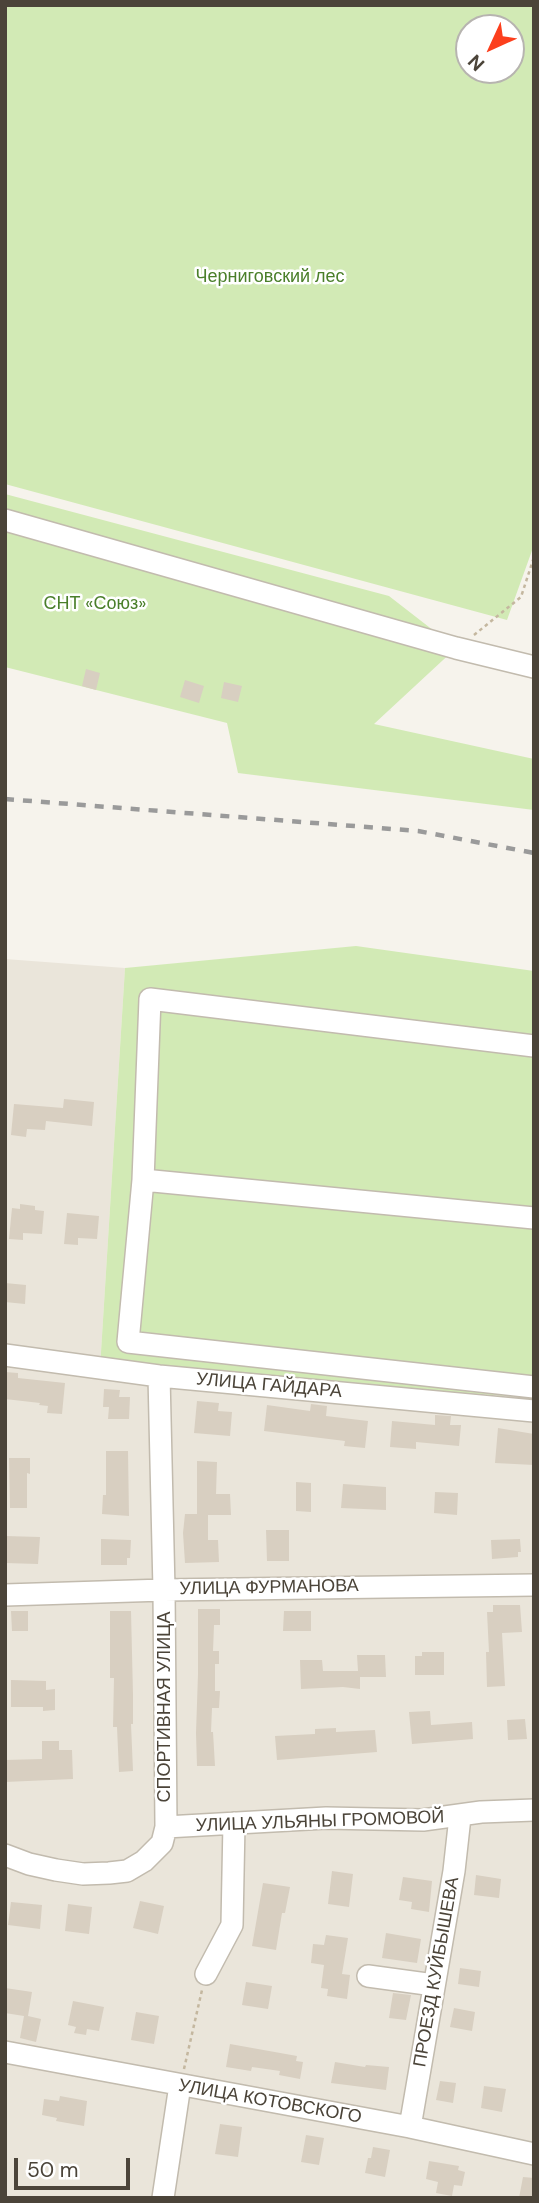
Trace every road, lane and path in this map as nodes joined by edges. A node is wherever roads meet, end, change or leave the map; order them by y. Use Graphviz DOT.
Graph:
graph roads {
  1 [pos="5,520"];
  2 [pos="534,557"];
  3 [pos="456,648"];
  4 [pos="534,667"];
  5 [pos="534,1046"];
  6 [pos="143,1180"];
  7 [pos="534,1218"];
  8 [pos="5,1355"];
  9 [pos="159,1376"];
  10 [pos="534,1387"];
  11 [pos="534,1411"];
  12 [pos="534,1585"];
  13 [pos="164,1590"];
  14 [pos="5,1595"];
  15 [pos="534,1810"];
  16 [pos="460,1816"];
  17 [pos="234,1823"];
  18 [pos="166,1827"];
  19 [pos="5,1856"];
  20 [pos="205,1974"];
  21 [pos="368,1976"];
  22 [pos="434,1985"];
  23 [pos="5,2053"];
  24 [pos="180,2085"];
  25 [pos="411,2127"];
  26 [pos="534,2154"];
  27 [pos="163,2198"];
  1 -- 3 [label="street"];
  2 -- 3 [label="path"];
  3 -- 4 [label="street"];
  5 -- 6 [label="street"];
  6 -- 7 [label="street"];
  6 -- 10 [label="street"];
  8 -- 9 [label="street, УЛИЦА ГАЙДАРА"];
  9 -- 11 [label="street, УЛИЦА ГАЙДАРА"];
  9 -- 13 [label="street, СПОРТИВНАЯ УЛИЦА"];
  12 -- 13 [label="street, УЛИЦА ФУРМАНОВА"];
  13 -- 14 [label="street, УЛИЦА ФУРМАНОВА"];
  13 -- 18 [label="street, СПОРТИВНАЯ УЛИЦА"];
  15 -- 16 [label="street, УЛИЦА УЛЬЯНЫ ГРОМОВОЙ"];
  16 -- 17 [label="street, УЛИЦА УЛЬЯНЫ ГРОМОВОЙ"];
  16 -- 22 [label="street, ПРОЕЗД КУЙБЫШЕВА"];
  17 -- 18 [label="street, УЛИЦА УЛЬЯНЫ ГРОМОВОЙ"];
  17 -- 20 [label="street"];
  18 -- 19 [label="street"];
  20 -- 24 [label="path"];
  21 -- 22 [label="street"];
  22 -- 25 [label="street, ПРОЕЗД КУЙБЫШЕВА"];
  23 -- 24 [label="street, УЛИЦА КОТОВСКОГО"];
  24 -- 25 [label="street, УЛИЦА КОТОВСКОГО"];
  24 -- 27 [label="street"];
  25 -- 26 [label="street, УЛИЦА КОТОВСКОГО"];
}
